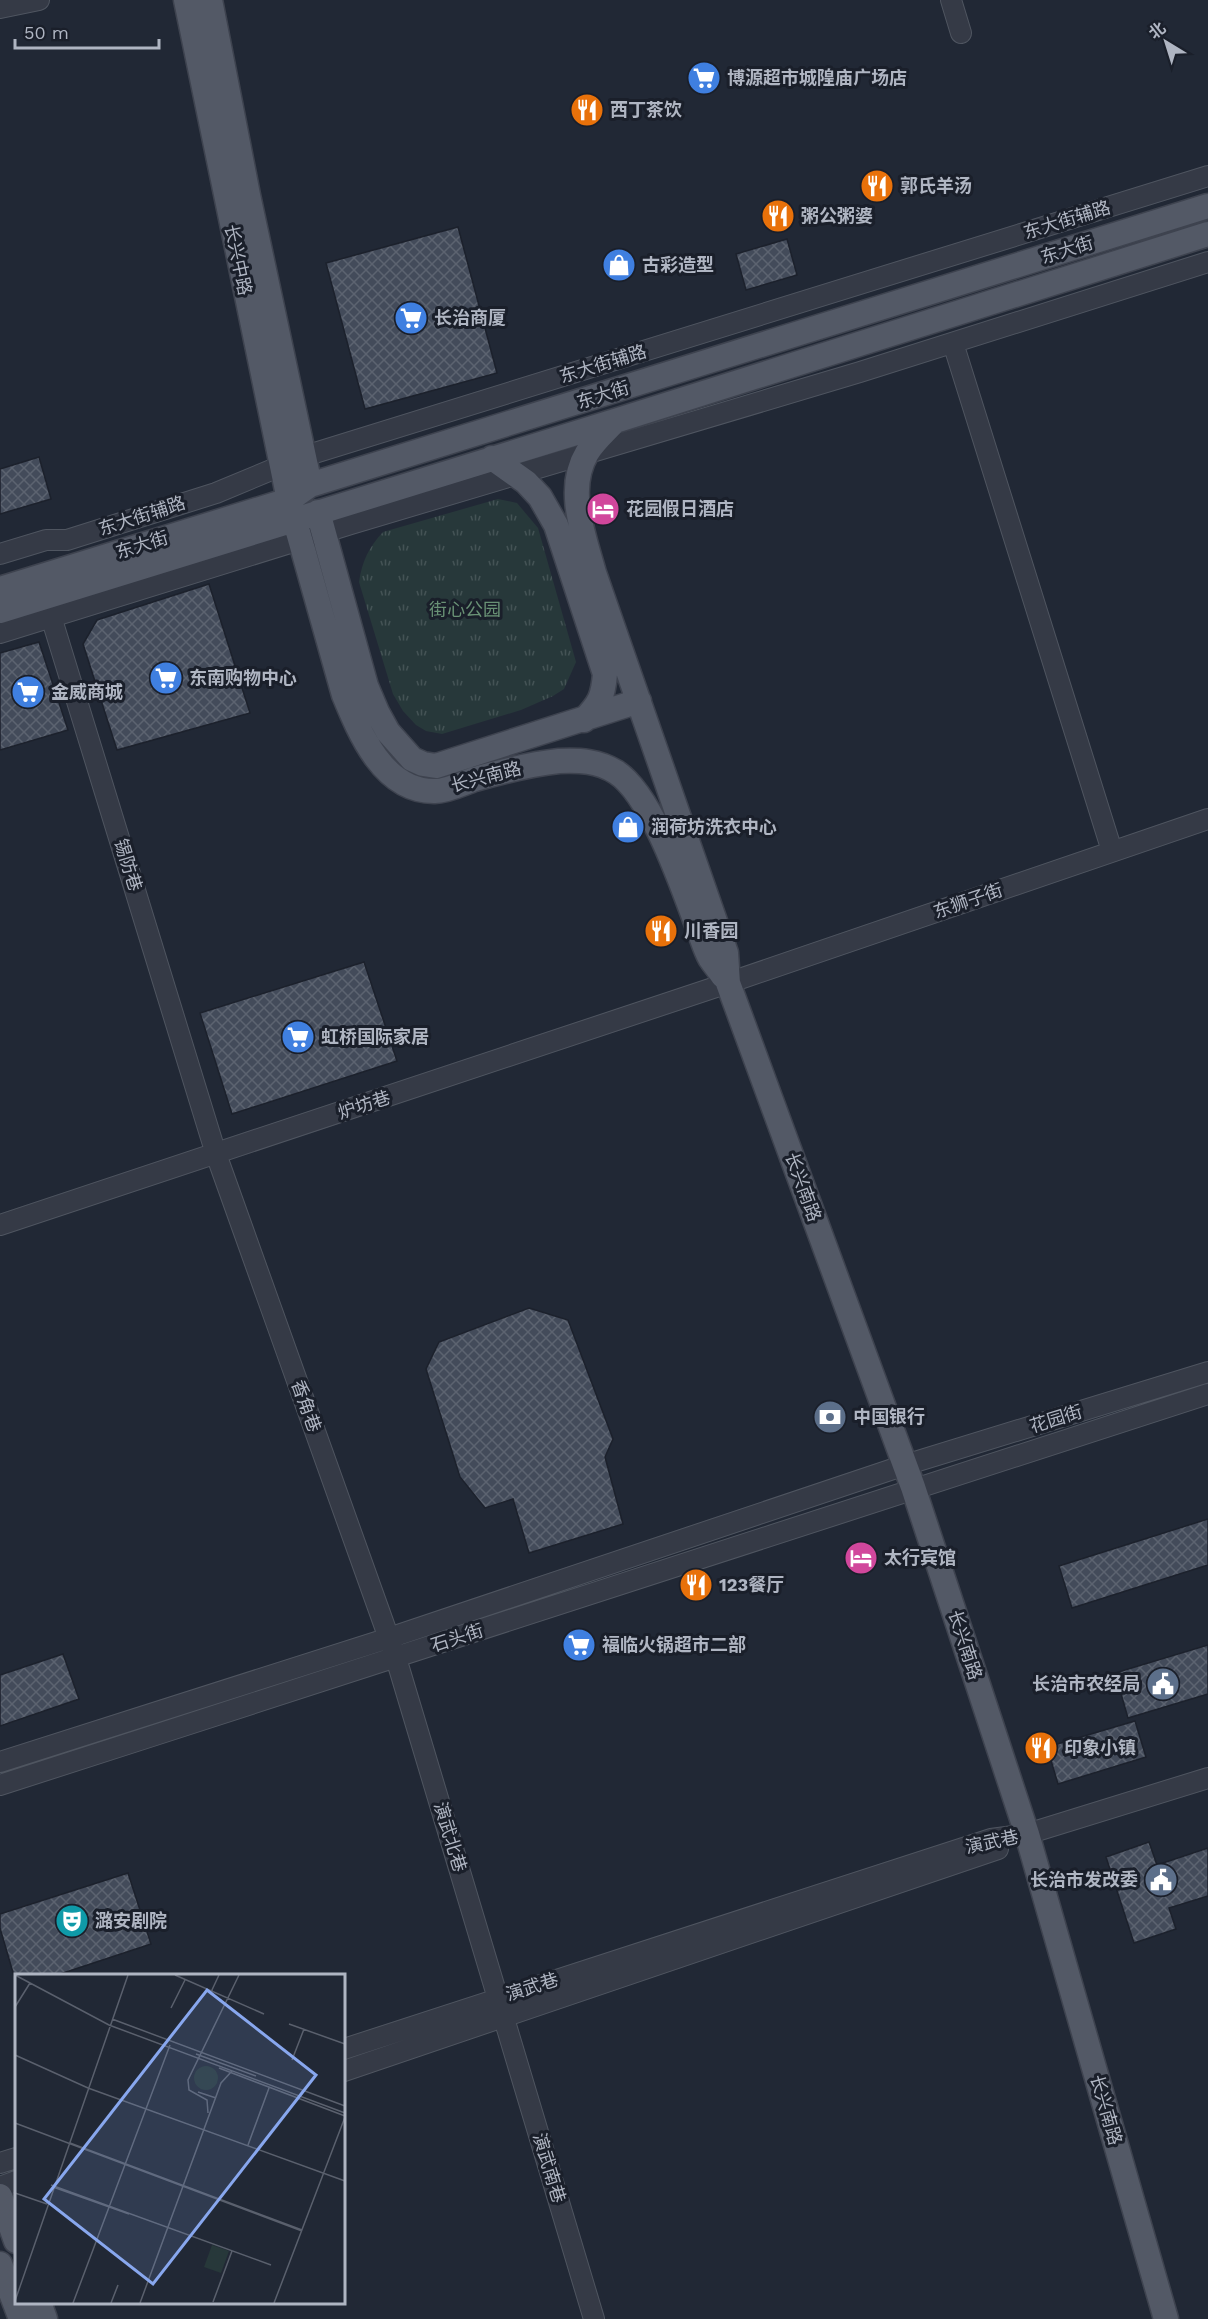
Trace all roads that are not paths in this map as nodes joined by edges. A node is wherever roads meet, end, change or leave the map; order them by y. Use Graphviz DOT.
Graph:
graph roads {
  1 [pos="38,0"];
  2 [pos="186,0"];
  3 [pos="210,0"];
  4 [pos="951,0"];
  5 [pos="0,8"];
  6 [pos="961,33"];
  7 [pos="1208,176"];
  8 [pos="1208,206"];
  9 [pos="1208,234"];
  10 [pos="1208,262"];
  11 [pos="952,343"];
  12 [pos="615,421"];
  13 [pos="587,454"];
  14 [pos="305,456"];
  15 [pos="492,458"];
  16 [pos="282,466"];
  17 [pos="516,475"];
  18 [pos="310,485"];
  19 [pos="294,520"];
  20 [pos="320,523"];
  21 [pos="0,554"];
  22 [pos="0,589"];
  23 [pos="45,597"];
  24 [pos="0,610"];
  25 [pos="0,633"];
  26 [pos="639,701"];
  27 [pos="584,720"];
  28 [pos="1208,819"];
  29 [pos="1112,851"];
  30 [pos="728,983"];
  31 [pos="216,1154"];
  32 [pos="0,1225"];
  33 [pos="1208,1372"];
  34 [pos="1208,1394"];
  35 [pos="909,1476"];
  36 [pos="389,1638"];
  37 [pos="396,1658"];
  38 [pos="0,1762"];
  39 [pos="1208,1778"];
  40 [pos="0,1785"];
  41 [pos="1026,1834"];
  42 [pos="498,1998"];
  43 [pos="503,2017"];
  44 [pos="345,2049"];
  45 [pos="345,2071"];
  46 [pos="15,2158"];
  47 [pos="0,2163"];
  48 [pos="15,2181"];
  49 [pos="0,2187"];
  50 [pos="0,2196"];
  51 [pos="15,2238"];
  52 [pos="0,2264"];
  53 [pos="15,2303"];
  54 [pos="15,2304"];
  55 [pos="40,2304"];
  56 [pos="21,2319"];
  57 [pos="45,2319"];
  58 [pos="594,2319"];
  59 [pos="1166,2319"];
  1 -- 5 [label="street"];
  2 -- 16 [label="main road, 长兴中路"];
  3 -- 14 [label="main road, 长兴中路"];
  4 -- 6 [label="street"];
  7 -- 14 [label="street, 东大街辅路"];
  8 -- 18 [label="main road, 东大街"];
  9 -- 12 [label="main road, 东大街"];
  10 -- 11 [label="street"];
  11 -- 13 [label="street"];
  11 -- 29 [label="street"];
  12 -- 13 [label="main road, 长兴南路"];
  12 -- 15 [label="main road, 东大街"];
  13 -- 17 [label="street"];
  13 -- 26 [label="main road, 长兴南路"];
  14 -- 16 [label="street, 东大街辅路"];
  14 -- 18 [label="main road, 长兴中路"];
  15 -- 17 [label="main road"];
  15 -- 20 [label="main road, 东大街"];
  16 -- 19 [label="main road, 长兴中路"];
  16 -- 21 [label="street, 东大街辅路"];
  17 -- 20 [label="street"];
  17 -- 27 [label="main road"];
  18 -- 19 [label="main road, 东大街"];
  18 -- 20 [label="street, 长兴中路"];
  19 -- 20 [label="main road, 东大街"];
  19 -- 23 [label="main road, 东大街"];
  19 -- 23 [label="street"];
  19 -- 30 [label="main road, 长兴南路"];
  20 -- 27 [label="main road, 长兴南路"];
  22 -- 23 [label="main road, 东大街"];
  23 -- 24 [label="main road, 东大街"];
  23 -- 25 [label="street"];
  23 -- 31 [label="street, 锡防巷"];
  26 -- 27 [label="main road, 长兴南路"];
  26 -- 30 [label="main road, 长兴南路"];
  28 -- 29 [label="street, 东狮子街"];
  29 -- 30 [label="street, 东狮子街"];
  30 -- 31 [label="street, 炉坊巷"];
  30 -- 35 [label="main road, 长兴南路"];
  31 -- 32 [label="street, 炉坊巷"];
  31 -- 36 [label="street, 香角巷"];
  33 -- 35 [label="street, 花园街"];
  34 -- 35 [label="street, 花园街"];
  35 -- 36 [label="street, 石头街"];
  35 -- 37 [label="street, 石头街"];
  35 -- 41 [label="main road, 长兴南路"];
  36 -- 37 [label="street, 香角巷"];
  36 -- 38 [label="street, 石头街"];
  37 -- 40 [label="street, 石头街"];
  37 -- 42 [label="street, 演武北巷"];
  39 -- 41 [label="street"];
  41 -- 42 [label="street, 演武巷"];
  41 -- 43 [label="street, 演武巷"];
  41 -- 59 [label="main road, 长兴南路"];
  42 -- 43 [label="street, 演武北巷"];
  42 -- 44 [label="street, 演武巷"];
  43 -- 45 [label="street, 演武巷"];
  43 -- 58 [label="street, 演武南巷"];
  46 -- 47 [label="street"];
  48 -- 49 [label="street"];
  50 -- 51 [label="main road"];
  52 -- 53 [label="main road"];
  54 -- 56 [label="main road"];
  55 -- 57 [label="main road"];
}
